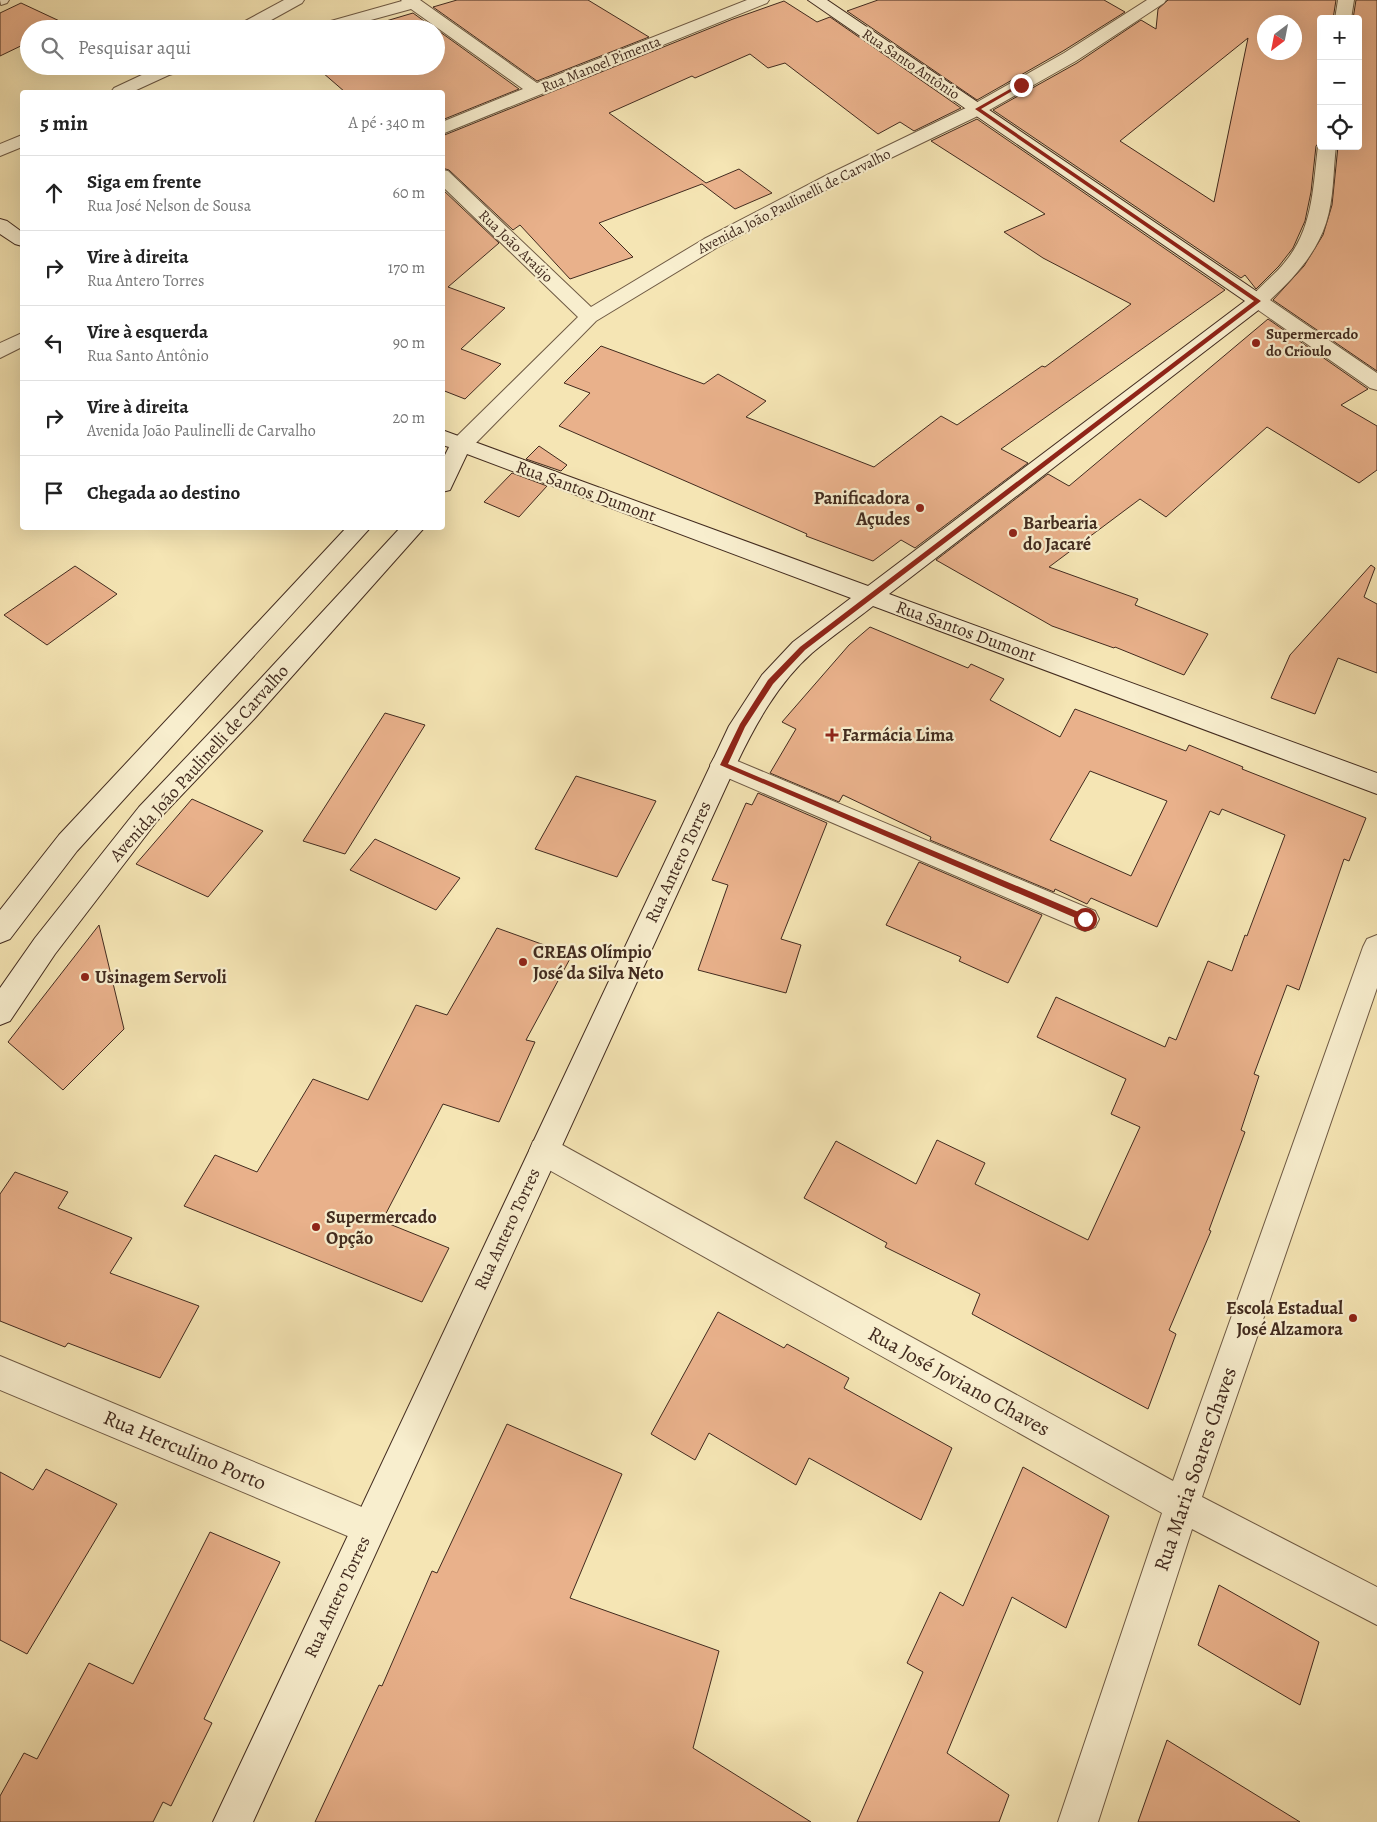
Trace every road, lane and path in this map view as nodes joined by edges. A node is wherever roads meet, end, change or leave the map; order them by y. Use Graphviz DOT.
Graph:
graph roads {
  1 [pos="296,0"];
  2 [pos="761,0"];
  3 [pos="816,0"];
  4 [pos="1158,0"];
  5 [pos="1346,0"];
  6 [pos="411,2"];
  7 [pos="1344,15"];
  8 [pos="259,20"];
  9 [pos="350,20"];
  10 [pos="436,20"];
  11 [pos="445,26"];
  12 [pos="155,75"];
  13 [pos="124,90"];
  14 [pos="535,90"];
  15 [pos="978,109"];
  16 [pos="445,129"];
  17 [pos="20,141"];
  18 [pos="1326,150"];
  19 [pos="0,151"];
  20 [pos="445,178"];
  21 [pos="0,225"];
  22 [pos="20,239"];
  23 [pos="1258,301"];
  24 [pos="588,317"];
  25 [pos="20,340"];
  26 [pos="0,352"];
  27 [pos="1377,383"];
  28 [pos="451,445"];
  29 [pos="445,472"];
  30 [pos="357,530"];
  31 [pos="411,530"];
  32 [pos="871,596"];
  33 [pos="724,765"];
  34 [pos="1377,784"];
  35 [pos="1085,919"];
  36 [pos="0,931"];
  37 [pos="1377,947"];
  38 [pos="10,980"];
  39 [pos="0,1012"];
  40 [pos="544,1150"];
  41 [pos="0,1373"];
  42 [pos="1182,1505"];
  43 [pos="369,1527"];
  44 [pos="1377,1607"];
  45 [pos="233,1822"];
  46 [pos="1078,1822"];
  1 -- 8 [label="street"];
  2 -- 14 [label="street, Rua Manoel Pimenta"];
  3 -- 15 [label="street, Rua Santo Antônio"];
  4 -- 15 [label="street, Avenida João Paulinelli de Carvalho"];
  5 -- 7 [label="street"];
  6 -- 9 [label="street"];
  6 -- 10 [label="street"];
  11 -- 14 [label="street"];
  12 -- 13 [label="street"];
  14 -- 16 [label="street, Rua Manoel Pimenta"];
  15 -- 23 [label="street, Rua Santo Antônio"];
  15 -- 24 [label="street, Avenida João Paulinelli de Carvalho"];
  17 -- 19 [label="street"];
  18 -- 23 [label="street, Rua Antero Torres"];
  20 -- 24 [label="street, Rua João Araújo"];
  21 -- 22 [label="street"];
  23 -- 27 [label="street, Rua Santo Antônio"];
  23 -- 32 [label="street, Rua Antero Torres"];
  24 -- 28 [label="street, Avenida João Paulinelli de Carvalho"];
  25 -- 26 [label="street"];
  28 -- 29 [label="street, Avenida João Paulinelli de Carvalho"];
  28 -- 32 [label="street, Rua Santos Dumont"];
  30 -- 36 [label="street"];
  31 -- 38 [label="street, Avenida João Paulinelli de Carvalho"];
  32 -- 33 [label="street, Rua Antero Torres"];
  32 -- 34 [label="street, Rua Santos Dumont"];
  33 -- 35 [label="street"];
  33 -- 40 [label="street, Rua Antero Torres"];
  37 -- 42 [label="street, Rua Maria Soares Chaves"];
  38 -- 39 [label="street, Avenida João Paulinelli de Carvalho"];
  40 -- 42 [label="street, Rua José Joviano Chaves"];
  40 -- 43 [label="street, Rua Antero Torres"];
  41 -- 43 [label="street, Rua Herculino Porto"];
  42 -- 44 [label="street, Rua José Joviano Chaves"];
  42 -- 46 [label="street, Rua Maria Soares Chaves"];
  43 -- 45 [label="street, Rua Antero Torres"];
}
